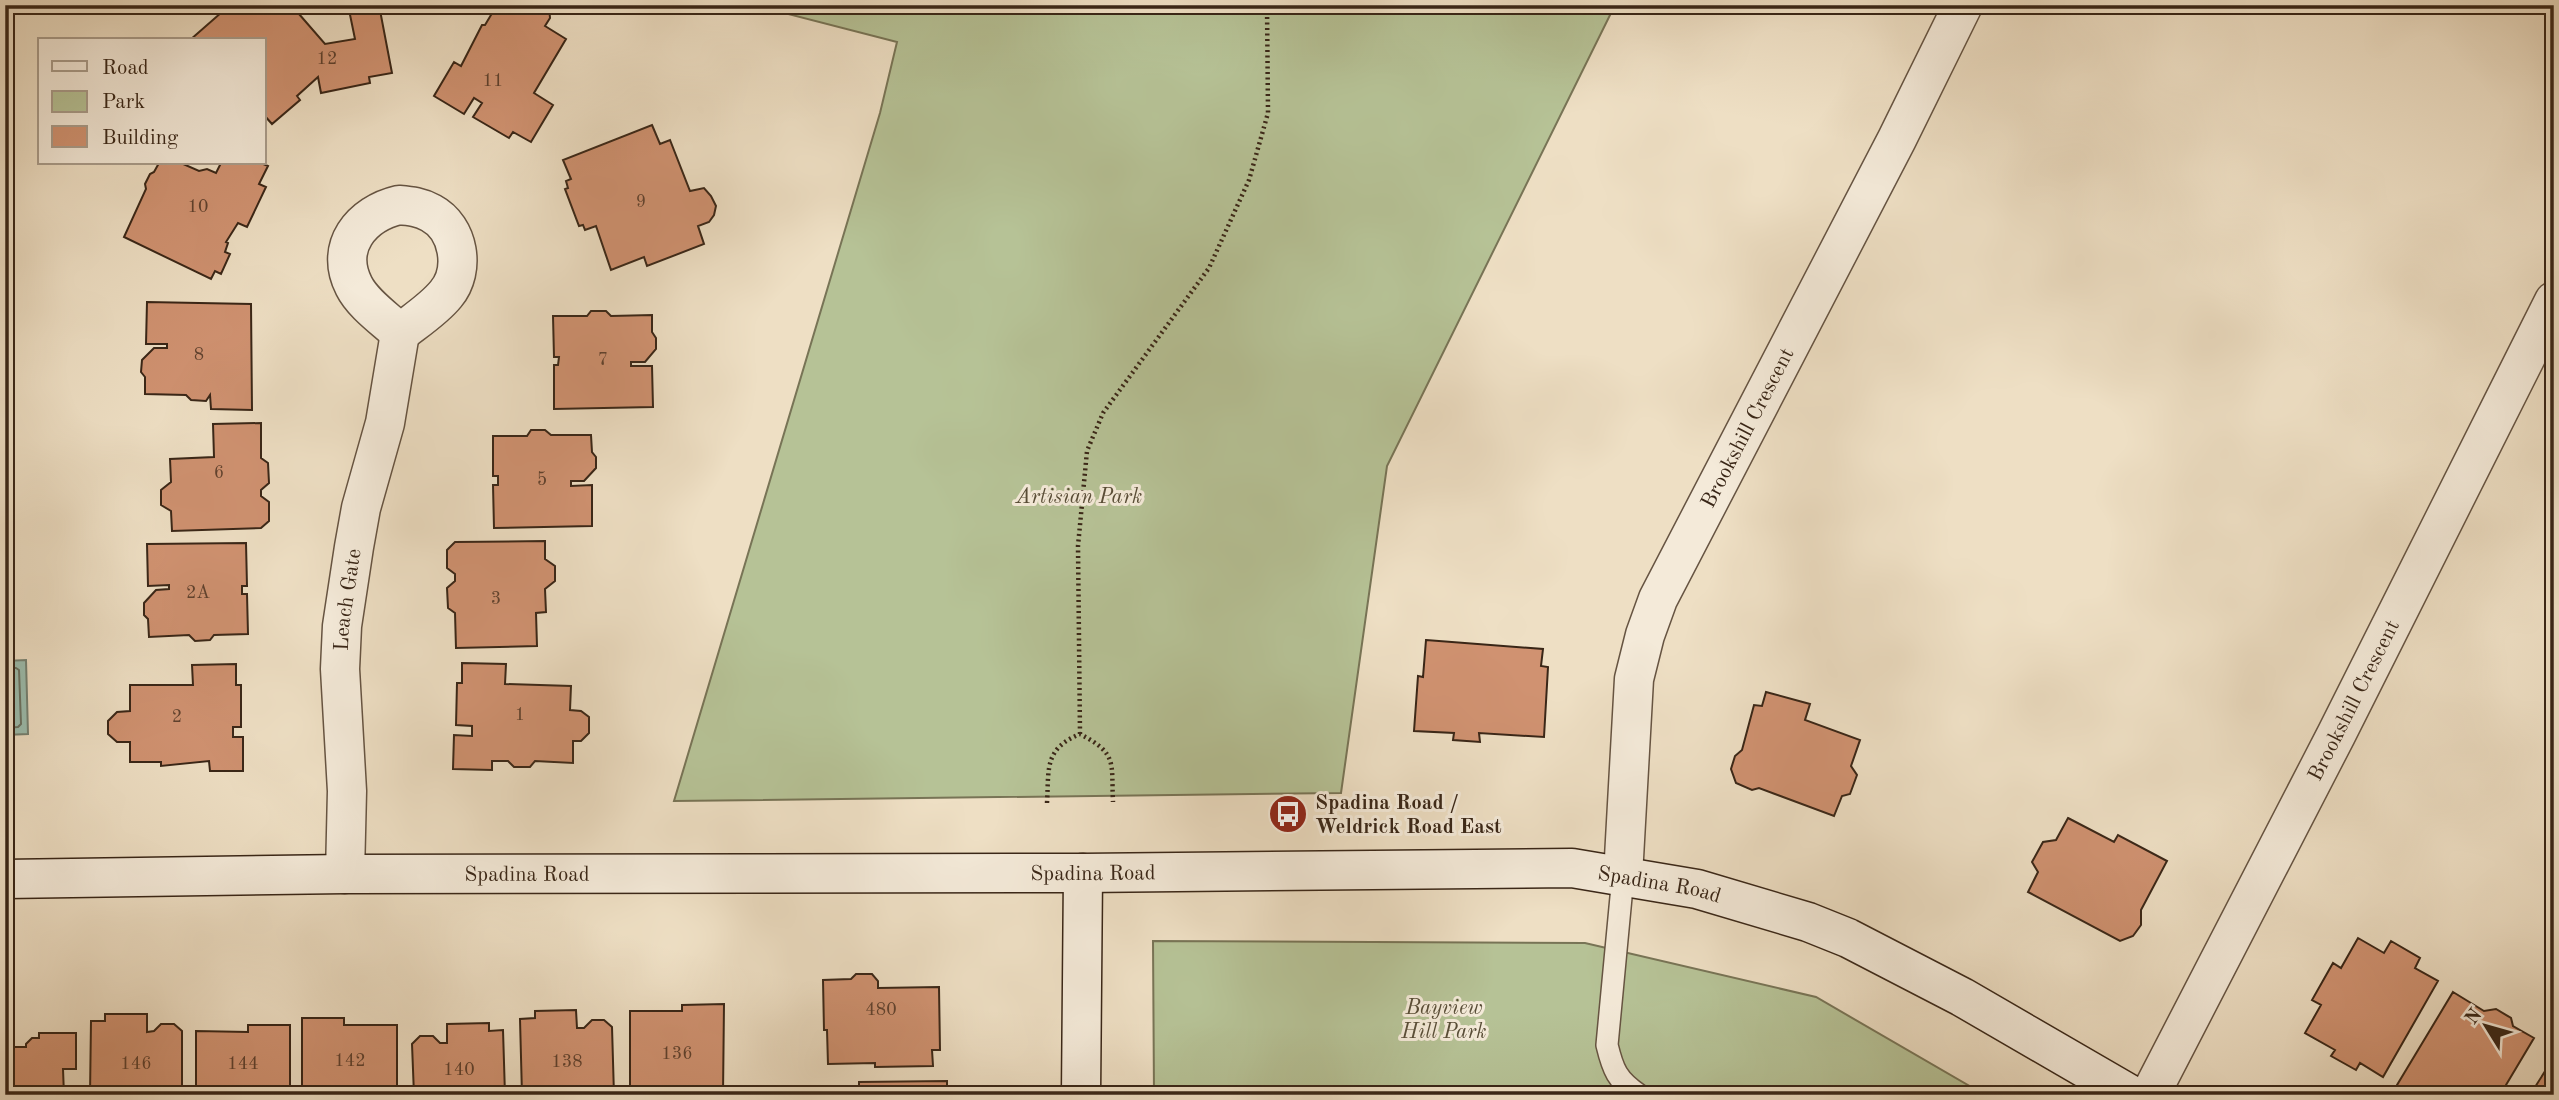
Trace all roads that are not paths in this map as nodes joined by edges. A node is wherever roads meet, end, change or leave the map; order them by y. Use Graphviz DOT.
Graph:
graph roads {
  1 [pos="1963,5"];
  2 [pos="2554,301"];
  3 [pos="400,333"];
  4 [pos="1083,873"];
  5 [pos="345,874"];
  6 [pos="1623,876"];
  7 [pos="5,878"];
  8 [pos="1081,1095"];
  9 [pos="1639,1095"];
  10 [pos="2131,1095"];
  11 [pos="2150,1095"];
  1 -- 6 [label="street, Brookshill Crescent"];
  2 -- 11 [label="street, Brookshill Crescent"];
  3 -- 5 [label="street, Leach Gate"];
  4 -- 5 [label="street, Spadina Road"];
  4 -- 6 [label="street, Spadina Road"];
  4 -- 8 [label="street"];
  5 -- 7 [label="street, Spadina Road"];
  6 -- 9 [label="lane"];
  6 -- 10 [label="street, Spadina Road"];
}
